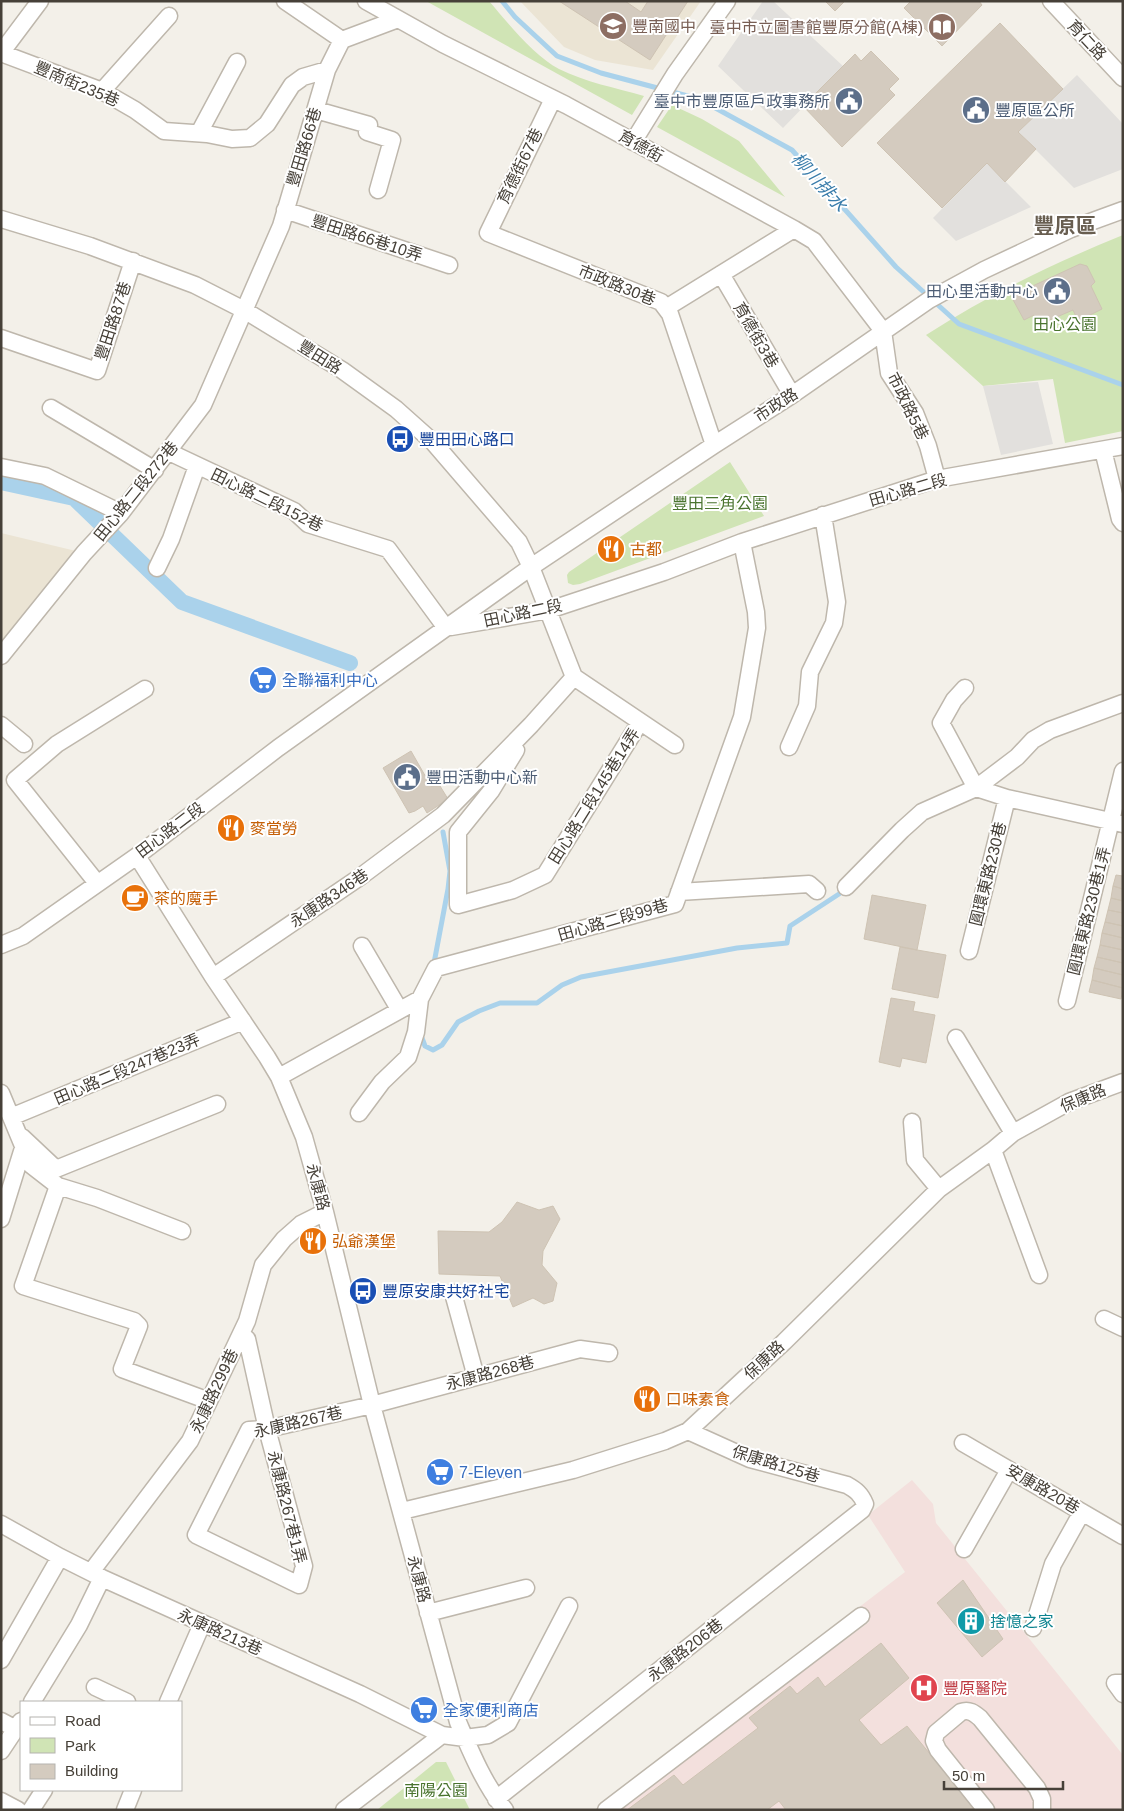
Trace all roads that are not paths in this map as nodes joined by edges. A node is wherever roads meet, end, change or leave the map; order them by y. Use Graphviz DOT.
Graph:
graph roads {
  1 [pos="40,1"];
  2 [pos="285,1"];
  3 [pos="366,1"];
  4 [pos="727,1"];
  5 [pos="1051,1"];
  6 [pos="169,16"];
  7 [pos="398,19"];
  8 [pos="342,40"];
  9 [pos="1,53"];
  10 [pos="237,62"];
  11 [pos="327,70"];
  12 [pos="1123,78"];
  13 [pos="102,91"];
  14 [pos="553,100"];
  15 [pos="316,110"];
  16 [pos="199,133"];
  17 [pos="633,142"];
  18 [pos="378,190"];
  19 [pos="285,210"];
  20 [pos="1123,210"];
  21 [pos="1,219"];
  22 [pos="794,229"];
  23 [pos="488,233"];
  24 [pos="133,261"];
  25 [pos="449,265"];
  26 [pos="721,274"];
  27 [pos="666,308"];
  28 [pos="244,310"];
  29 [pos="884,331"];
  30 [pos="1,338"];
  31 [pos="792,395"];
  32 [pos="51,408"];
  33 [pos="714,444"];
  34 [pos="1123,446"];
  35 [pos="1103,450"];
  36 [pos="169,452"];
  37 [pos="197,466"];
  38 [pos="1,467"];
  39 [pos="155,470"];
  40 [pos="937,479"];
  41 [pos="121,512"];
  42 [pos="823,516"];
  43 [pos="1123,523"];
  44 [pos="742,542"];
  45 [pos="531,567"];
  46 [pos="157,568"];
  47 [pos="549,610"];
  48 [pos="446,628"];
  49 [pos="1,656"];
  50 [pos="574,677"];
  51 [pos="965,688"];
  52 [pos="144,689"];
  53 [pos="1123,703"];
  54 [pos="640,722"];
  55 [pos="1,725"];
  56 [pos="531,725"];
  57 [pos="24,744"];
  58 [pos="676,745"];
  59 [pos="789,747"];
  60 [pos="1123,772"];
  61 [pos="976,788"];
  62 [pos="1007,798"];
  63 [pos="1117,823"];
  64 [pos="137,856"];
  65 [pos="98,883"];
  66 [pos="846,887"];
  67 [pos="817,891"];
  68 [pos="679,892"];
  69 [pos="1,945"];
  70 [pos="362,946"];
  71 [pos="969,951"];
  72 [pos="213,977"];
  73 [pos="420,999"];
  74 [pos="1067,1001"];
  75 [pos="399,1009"];
  76 [pos="243,1021"];
  77 [pos="956,1038"];
  78 [pos="279,1077"];
  79 [pos="1123,1082"];
  80 [pos="1,1094"];
  81 [pos="217,1104"];
  82 [pos="359,1113"];
  83 [pos="912,1122"];
  84 [pos="14,1124"];
  85 [pos="1013,1134"];
  86 [pos="23,1148"];
  87 [pos="994,1150"];
  88 [pos="58,1186"];
  89 [pos="939,1189"];
  90 [pos="325,1212"];
  91 [pos="1,1219"];
  92 [pos="182,1231"];
  93 [pos="1039,1276"];
  94 [pos="453,1292"];
  95 [pos="1104,1319"];
  96 [pos="1123,1328"];
  97 [pos="247,1339"];
  98 [pos="609,1353"];
  99 [pos="476,1377"];
  100 [pos="209,1401"];
  101 [pos="372,1406"];
  102 [pos="267,1429"];
  103 [pos="688,1431"];
  104 [pos="963,1443"];
  105 [pos="1008,1470"];
  106 [pos="862,1497"];
  107 [pos="402,1511"];
  108 [pos="1082,1512"];
  109 [pos="1,1524"];
  110 [pos="1123,1536"];
  111 [pos="964,1549"];
  112 [pos="60,1557"];
  113 [pos="97,1575"];
  114 [pos="299,1585"];
  115 [pos="526,1588"];
  116 [pos="569,1606"];
  117 [pos="428,1613"];
  118 [pos="861,1616"];
  119 [pos="202,1624"];
  120 [pos="1033,1628"];
  121 [pos="1,1660"];
  122 [pos="1123,1683"];
  123 [pos="95,1687"];
  124 [pos="1123,1694"];
  125 [pos="33,1701"];
  126 [pos="125,1701"];
  127 [pos="168,1701"];
  128 [pos="1,1721"];
  129 [pos="19,1725"];
  130 [pos="442,1735"];
  131 [pos="464,1738"];
  132 [pos="1,1752"];
  133 [pos="43,1791"];
  134 [pos="132,1791"];
  135 [pos="1,1801"];
  136 [pos="500,1804"];
  137 [pos="18,1810"];
  138 [pos="31,1810"];
  139 [pos="124,1810"];
  140 [pos="344,1810"];
  141 [pos="606,1810"];
  142 [pos="986,1810"];
  143 [pos="1042,1810"];
  1 -- 9 [label="street"];
  2 -- 8 [label="street"];
  3 -- 7 [label="street, 育德街"];
  4 -- 17 [label="street"];
  5 -- 12 [label="street, 育仁路"];
  6 -- 13 [label="street"];
  7 -- 8 [label="street"];
  7 -- 14 [label="street, 育德街"];
  8 -- 11 [label="street, 豐田路66巷"];
  9 -- 13 [label="street, 豐南街235巷"];
  10 -- 16 [label="street"];
  11 -- 15 [label="street, 豐田路66巷"];
  11 -- 16 [label="street, 豐南街235巷"];
  13 -- 16 [label="street, 豐南街235巷"];
  14 -- 17 [label="street, 育德街"];
  14 -- 23 [label="street, 育德街67巷"];
  15 -- 18 [label="street"];
  15 -- 19 [label="street, 豐田路66巷"];
  17 -- 22 [label="street, 育德街"];
  19 -- 25 [label="street, 豐田路66巷10弄"];
  19 -- 28 [label="street, 豐田路66巷"];
  20 -- 29 [label="street, 市政路"];
  21 -- 24 [label="street, 豐田路"];
  22 -- 26 [label="street"];
  22 -- 29 [label="street, 育德街"];
  23 -- 27 [label="street, 市政路30巷"];
  24 -- 28 [label="street, 豐田路"];
  24 -- 30 [label="street, 豐田路87巷"];
  26 -- 27 [label="street"];
  26 -- 31 [label="street, 育德街3巷"];
  27 -- 33 [label="street, 市政路30巷"];
  28 -- 36 [label="street, 田心路二段272巷"];
  28 -- 45 [label="street, 豐田路"];
  29 -- 31 [label="street, 市政路"];
  29 -- 40 [label="street, 市政路5巷"];
  31 -- 33 [label="street, 市政路"];
  32 -- 39 [label="street"];
  33 -- 45 [label="street, 市政路"];
  34 -- 35 [label="street, 田心路二段"];
  35 -- 40 [label="street, 田心路二段"];
  35 -- 43 [label="street"];
  36 -- 37 [label="street, 田心路二段152巷"];
  36 -- 39 [label="street, 田心路二段272巷"];
  37 -- 46 [label="street"];
  37 -- 48 [label="street, 田心路二段152巷"];
  38 -- 41 [label="street"];
  39 -- 41 [label="street, 田心路二段272巷"];
  40 -- 42 [label="street, 田心路二段"];
  41 -- 49 [label="street, 田心路二段272巷"];
  42 -- 44 [label="street, 田心路二段"];
  42 -- 59 [label="street"];
  44 -- 47 [label="street, 田心路二段"];
  44 -- 68 [label="street, 田心路二段99巷"];
  45 -- 47 [label="street, 豐田路"];
  45 -- 48 [label="street, 市政路"];
  47 -- 48 [label="street, 田心路二段"];
  47 -- 50 [label="street, 豐田路"];
  48 -- 64 [label="street, 田心路二段"];
  50 -- 54 [label="street"];
  50 -- 56 [label="street"];
  51 -- 61 [label="street"];
  52 -- 65 [label="street"];
  53 -- 61 [label="street"];
  54 -- 56 [label="street, 田心路二段145巷14弄"];
  54 -- 58 [label="street"];
  55 -- 57 [label="street"];
  56 -- 72 [label="street, 永康路346巷"];
  60 -- 63 [label="street, 圓環東路230巷1弄"];
  61 -- 62 [label="street"];
  61 -- 66 [label="street"];
  62 -- 63 [label="street"];
  62 -- 71 [label="street, 圓環東路230巷"];
  63 -- 74 [label="street, 圓環東路230巷1弄"];
  64 -- 65 [label="street, 田心路二段"];
  64 -- 72 [label="street, 永康路"];
  65 -- 69 [label="street, 田心路二段"];
  67 -- 68 [label="street"];
  68 -- 73 [label="street, 田心路二段99巷"];
  70 -- 75 [label="street"];
  72 -- 76 [label="street, 永康路"];
  73 -- 75 [label="street"];
  73 -- 82 [label="street"];
  75 -- 78 [label="street"];
  76 -- 78 [label="street, 永康路"];
  76 -- 84 [label="street, 田心路二段247巷23弄"];
  77 -- 85 [label="street"];
  78 -- 90 [label="street, 永康路"];
  79 -- 85 [label="street, 保康路"];
  80 -- 84 [label="street"];
  81 -- 84 [label="street"];
  83 -- 89 [label="street"];
  84 -- 86 [label="street"];
  85 -- 87 [label="street, 保康路"];
  86 -- 88 [label="street"];
  86 -- 91 [label="street"];
  87 -- 89 [label="street, 保康路"];
  87 -- 93 [label="street"];
  88 -- 92 [label="street"];
  88 -- 100 [label="street"];
  89 -- 103 [label="street, 保康路"];
  90 -- 100 [label="street, 永康路299巷"];
  90 -- 101 [label="street, 永康路"];
  94 -- 99 [label="street"];
  95 -- 96 [label="street"];
  97 -- 102 [label="street, 永康路267巷1弄"];
  98 -- 99 [label="street, 永康路268巷"];
  99 -- 101 [label="street, 永康路268巷"];
  100 -- 113 [label="street, 永康路299巷"];
  101 -- 102 [label="street, 永康路267巷"];
  101 -- 107 [label="street, 永康路"];
  102 -- 114 [label="street, 永康路267巷1弄"];
  102 -- 114 [label="street, 永康路267巷"];
  103 -- 106 [label="street, 保康路125巷"];
  103 -- 107 [label="street, 保康路"];
  104 -- 105 [label="street, 安康路20巷"];
  105 -- 108 [label="street, 安康路20巷"];
  105 -- 111 [label="street"];
  106 -- 136 [label="street, 永康路206巷"];
  107 -- 117 [label="street, 永康路"];
  108 -- 110 [label="street, 安康路20巷"];
  108 -- 120 [label="street"];
  109 -- 112 [label="street, 永康路213巷"];
  112 -- 113 [label="street, 永康路213巷"];
  112 -- 121 [label="street"];
  113 -- 119 [label="street, 永康路213巷"];
  113 -- 125 [label="street, 永康路299巷"];
  115 -- 117 [label="street, 永康路"];
  116 -- 131 [label="street"];
  117 -- 131 [label="street, 永康路"];
  118 -- 141 [label="street"];
  119 -- 127 [label="street"];
  119 -- 130 [label="street, 永康路213巷"];
  122 -- 124 [label="street"];
  123 -- 126 [label="street"];
  128 -- 129 [label="street"];
  129 -- 132 [label="street"];
  130 -- 131 [label="street, 永康路213巷"];
  130 -- 140 [label="street"];
  131 -- 136 [label="street, 永康路"];
  133 -- 138 [label="street"];
  134 -- 139 [label="street"];
  135 -- 137 [label="street"];
  142 -- 143 [label="street"];
}
